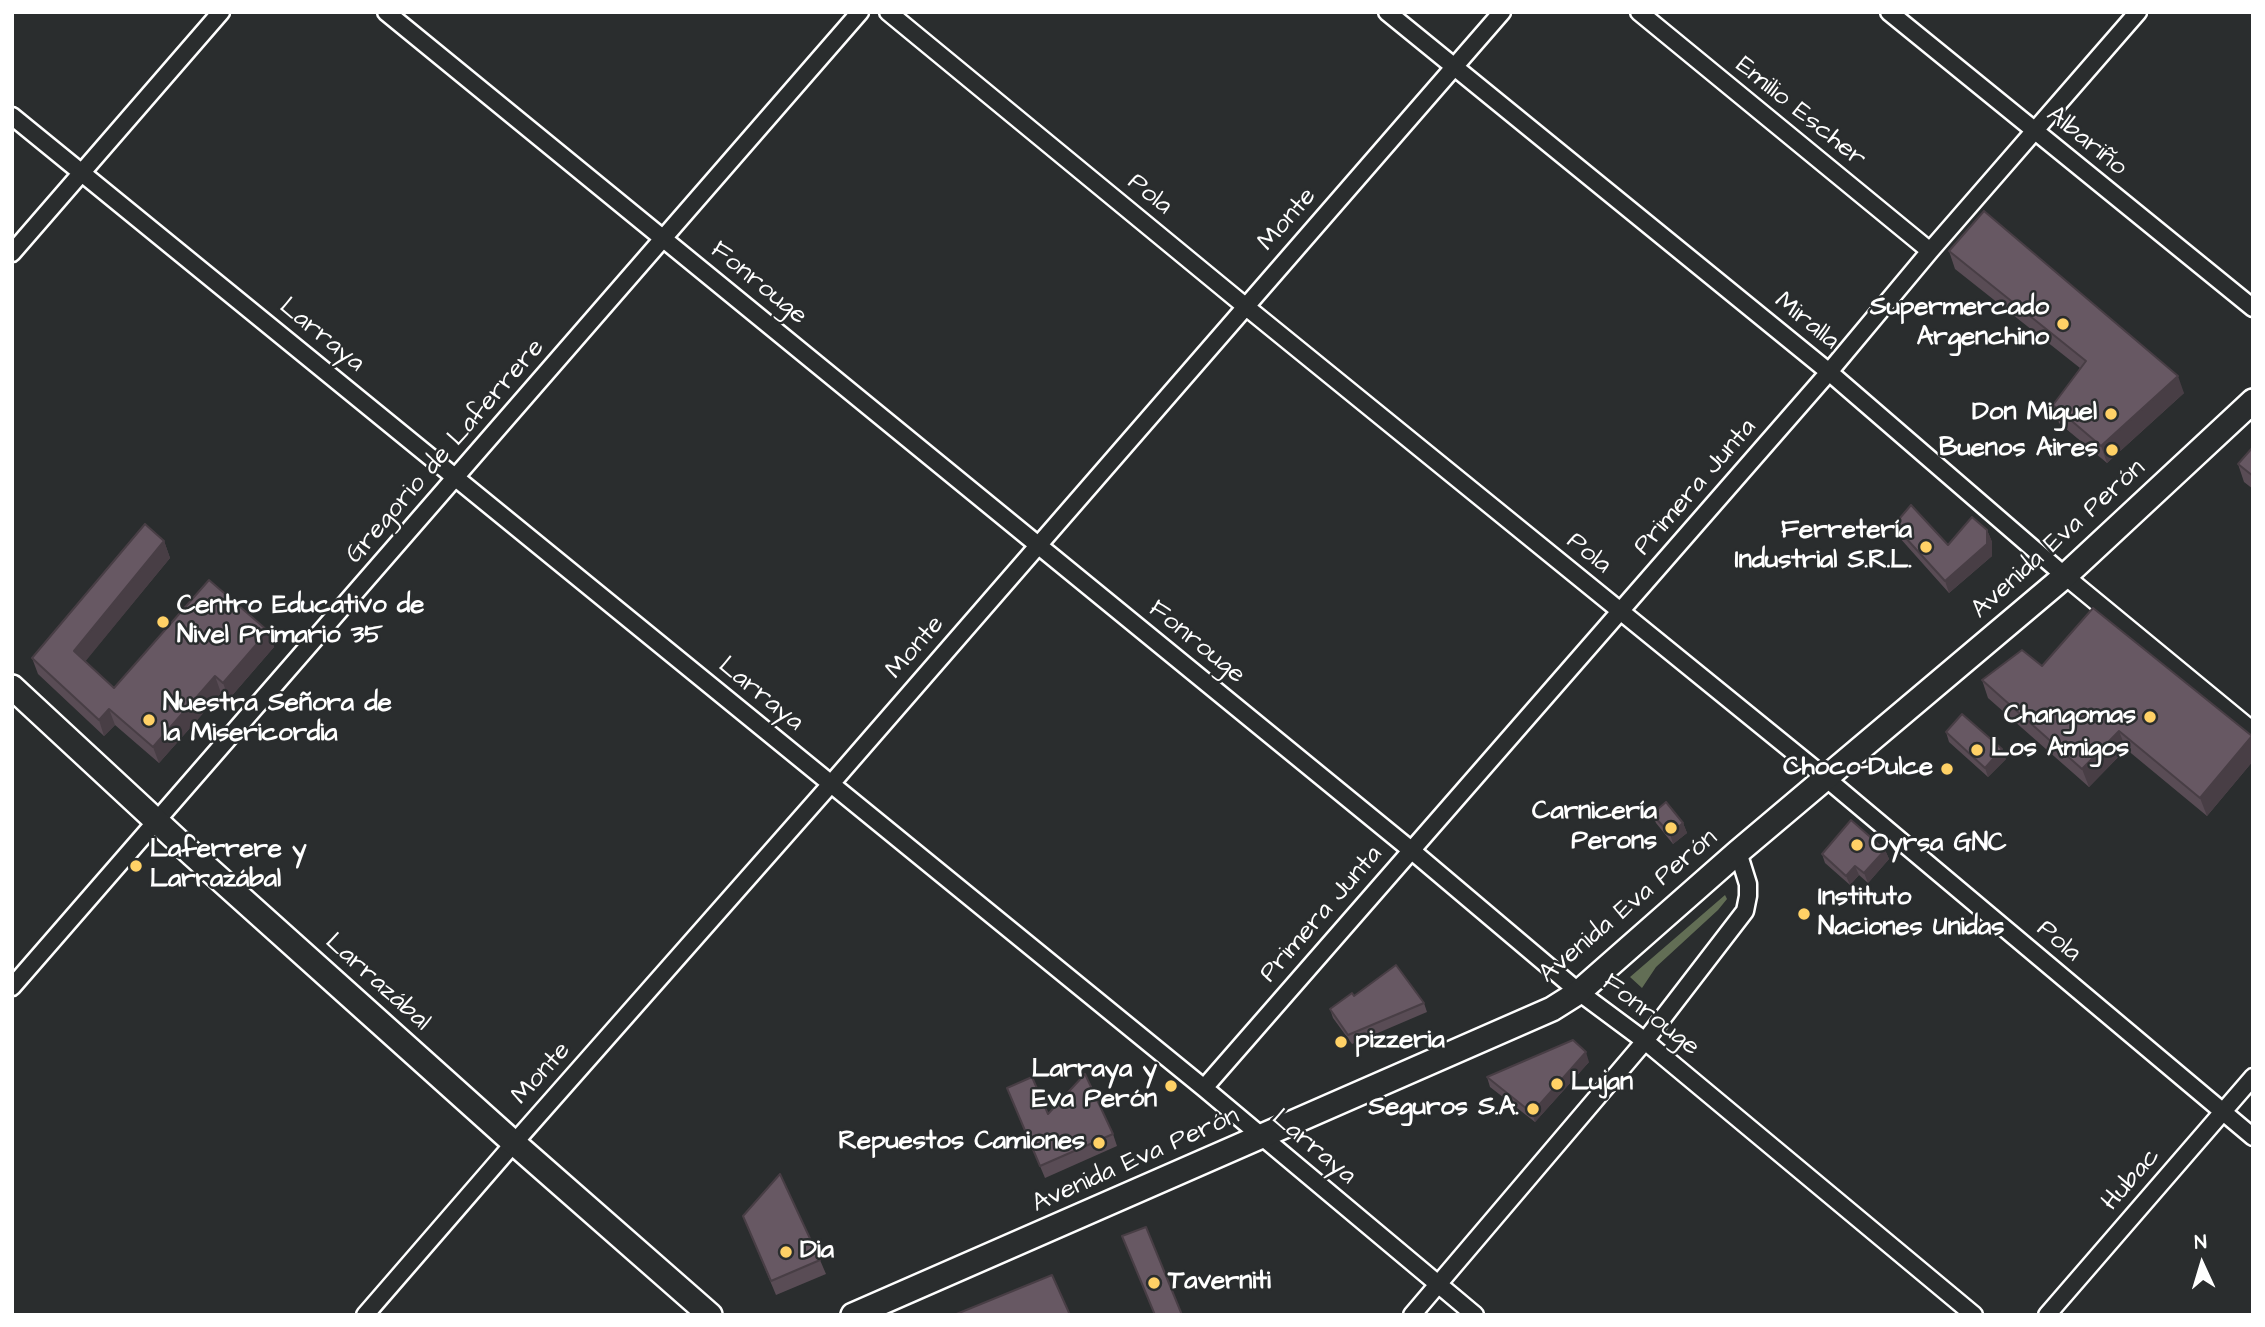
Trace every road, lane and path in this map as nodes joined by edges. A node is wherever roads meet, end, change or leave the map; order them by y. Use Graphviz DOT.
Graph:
graph roads {
  1 [pos="221,12"];
  2 [pos="386,12"];
  3 [pos="860,12"];
  4 [pos="888,12"];
  5 [pos="1387,12"];
  6 [pos="1502,12"];
  7 [pos="1639,12"];
  8 [pos="1889,12"];
  9 [pos="2138,12"];
  10 [pos="1453,67"];
  11 [pos="12,116"];
  12 [pos="2034,131"];
  13 [pos="82,173"];
  14 [pos="663,238"];
  15 [pos="1930,251"];
  16 [pos="12,253"];
  17 [pos="1245,306"];
  18 [pos="2253,308"];
  19 [pos="1829,372"];
  20 [pos="2253,401"];
  21 [pos="457,478"];
  22 [pos="1037,545"];
  23 [pos="2065,576"];
  24 [pos="1620,612"];
  25 [pos="12,687"];
  26 [pos="2253,731"];
  27 [pos="1827,779"];
  28 [pos="830,785"];
  29 [pos="156,822"];
  30 [pos="1411,850"];
  31 [pos="1738,852"];
  32 [pos="12,987"];
  33 [pos="1579,992"];
  34 [pos="1645,1041"];
  35 [pos="2253,1077"];
  36 [pos="1204,1088"];
  37 [pos="2222,1113"];
  38 [pos="1261,1137"];
  39 [pos="2253,1137"];
  40 [pos="514,1143"];
  41 [pos="1437,1284"];
  42 [pos="365,1315"];
  43 [pos="710,1315"];
  44 [pos="853,1315"];
  45 [pos="1412,1315"];
  46 [pos="1475,1315"];
  47 [pos="1974,1315"];
  48 [pos="2047,1315"];
  1 -- 13 [label="street"];
  2 -- 14 [label="street, Fonrouge"];
  3 -- 14 [label="street, Gregorio de Laferrere"];
  4 -- 17 [label="street, Pola"];
  5 -- 10 [label="street, Miralla"];
  6 -- 10 [label="street, Monte"];
  7 -- 15 [label="street, Emilio Escher"];
  8 -- 12 [label="street, Albariño"];
  9 -- 12 [label="street, Primera Junta"];
  10 -- 17 [label="street, Monte"];
  10 -- 19 [label="street, Miralla"];
  11 -- 13 [label="street, Larraya"];
  12 -- 15 [label="street, Primera Junta"];
  12 -- 18 [label="street, Albariño"];
  13 -- 16 [label="street"];
  13 -- 21 [label="street, Larraya"];
  14 -- 21 [label="street, Gregorio de Laferrere"];
  14 -- 22 [label="street, Fonrouge"];
  15 -- 19 [label="street, Primera Junta"];
  17 -- 22 [label="street, Monte"];
  17 -- 24 [label="street, Pola"];
  19 -- 23 [label="street, Miralla"];
  19 -- 24 [label="street, Primera Junta"];
  20 -- 23 [label="main road, Avenida Eva Perón"];
  21 -- 28 [label="street, Larraya"];
  21 -- 29 [label="street, Gregorio de Laferrere"];
  22 -- 28 [label="street, Monte"];
  22 -- 30 [label="street, Fonrouge"];
  23 -- 26 [label="street, Miralla"];
  23 -- 27 [label="main road, Avenida Eva Perón"];
  24 -- 27 [label="street, Pola"];
  24 -- 30 [label="street, Primera Junta"];
  25 -- 29 [label="main road, Larrazábal"];
  27 -- 31 [label="main road, Avenida Eva Perón"];
  27 -- 37 [label="street, Pola"];
  28 -- 36 [label="street, Larraya"];
  28 -- 40 [label="street, Monte"];
  29 -- 32 [label="street, Gregorio de Laferrere"];
  29 -- 40 [label="main road, Larrazábal"];
  30 -- 33 [label="street, Fonrouge"];
  30 -- 36 [label="street, Primera Junta"];
  31 -- 33 [label="main road, Avenida Eva Perón"];
  31 -- 34 [label="street"];
  33 -- 34 [label="street, Fonrouge"];
  33 -- 38 [label="main road, Avenida Eva Perón"];
  34 -- 41 [label="street"];
  34 -- 47 [label="street, Fonrouge"];
  35 -- 37 [label="street, Hubac"];
  36 -- 38 [label="street, Larraya"];
  37 -- 39 [label="street, Pola"];
  37 -- 48 [label="street, Hubac"];
  38 -- 41 [label="street, Larraya"];
  38 -- 44 [label="main road, Avenida Eva Perón"];
  40 -- 42 [label="street, Monte"];
  40 -- 43 [label="main road, Larrazábal"];
  41 -- 45 [label="street"];
  41 -- 46 [label="street, Larraya"];
}
